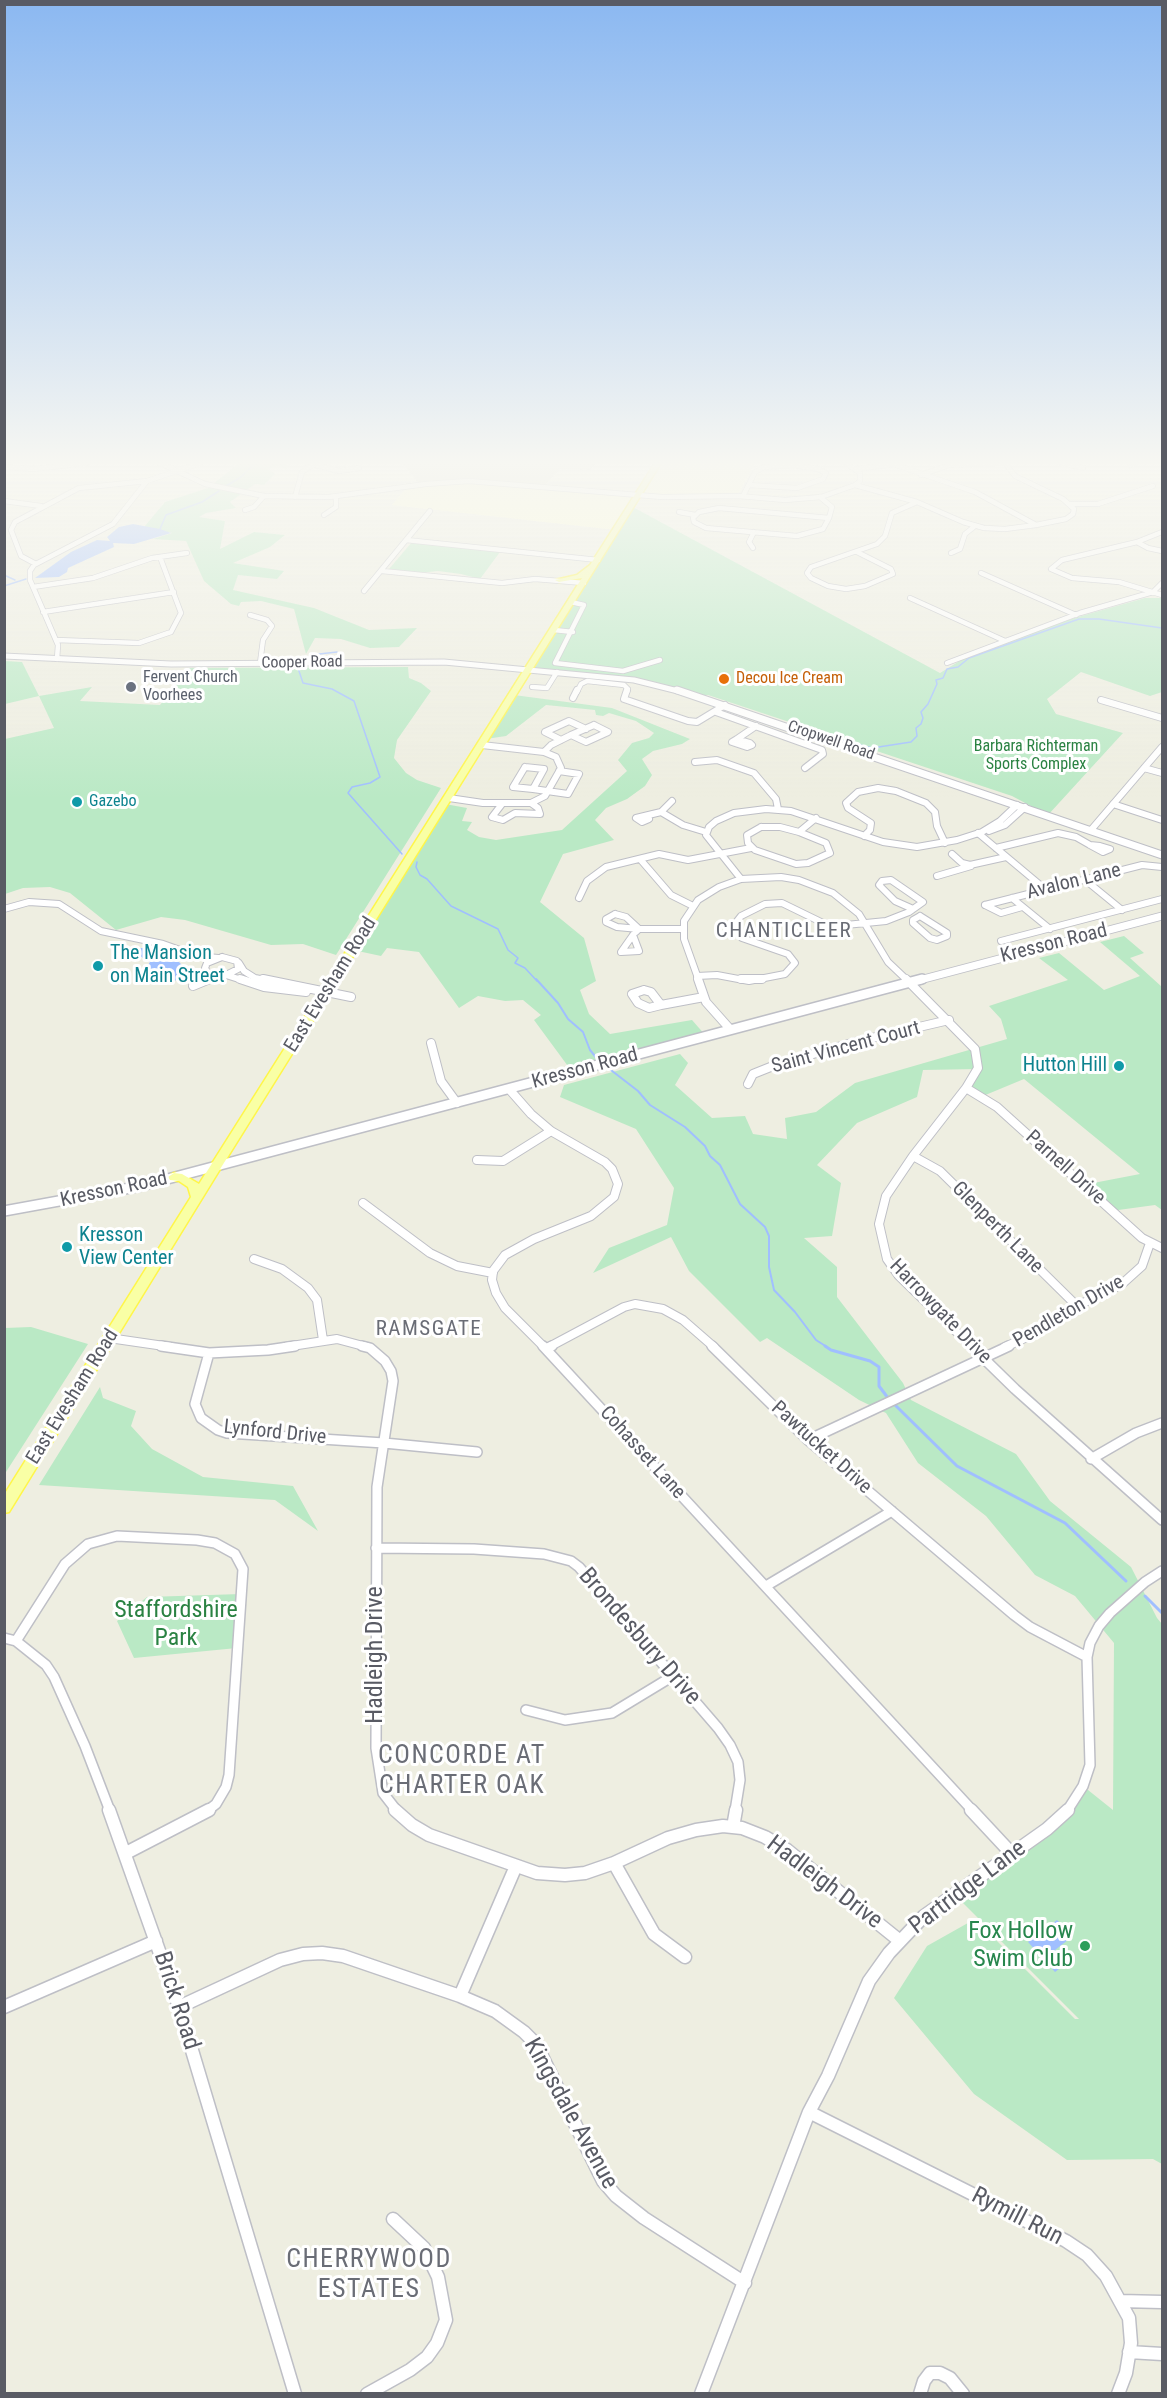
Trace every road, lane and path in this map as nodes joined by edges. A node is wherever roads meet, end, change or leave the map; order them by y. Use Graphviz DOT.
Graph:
graph roads {
  1 [pos="31,575"];
  2 [pos="102,575"];
  3 [pos="167,575"];
  4 [pos="378,575"];
  5 [pos="408,575"];
  6 [pos="582,575"];
  7 [pos="589,575"];
  8 [pos="809,575"];
  9 [pos="891,575"];
  10 [pos="985,575"];
  11 [pos="1065,575"];
  12 [pos="560,580"];
  13 [pos="584,583"];
  14 [pos="1162,583"];
  15 [pos="32,585"];
  16 [pos="364,591"];
  17 [pos="1153,591"];
  18 [pos="174,592"];
  19 [pos="1162,596"];
  20 [pos="910,598"];
  21 [pos="571,602"];
  22 [pos="43,612"];
  23 [pos="250,615"];
  24 [pos="1076,615"];
  25 [pos="554,630"];
  26 [pos="573,632"];
  27 [pos="56,640"];
  28 [pos="1005,641"];
  29 [pos="4,656"];
  30 [pos="57,659"];
  31 [pos="660,660"];
  32 [pos="260,663"];
  33 [pos="947,663"];
  34 [pos="491,666"];
  35 [pos="530,669"];
  36 [pos="557,672"];
  37 [pos="532,687"];
  38 [pos="573,698"];
  39 [pos="1101,700"];
  40 [pos="725,705"];
  41 [pos="716,712"];
  42 [pos="1162,718"];
  43 [pos="756,726"];
  44 [pos="586,729"];
  45 [pos="571,735"];
  46 [pos="737,739"];
  47 [pos="561,740"];
  48 [pos="482,745"];
  49 [pos="1162,747"];
  50 [pos="544,752"];
  51 [pos="695,762"];
  52 [pos="805,768"];
  53 [pos="1144,768"];
  54 [pos="559,771"];
  55 [pos="1162,773"];
  56 [pos="532,789"];
  57 [pos="548,791"];
  58 [pos="449,798"];
  59 [pos="672,801"];
  60 [pos="531,803"];
  61 [pos="502,804"];
  62 [pos="1113,804"];
  63 [pos="1017,805"];
  64 [pos="1024,807"];
  65 [pos="778,809"];
  66 [pos="661,812"];
  67 [pos="647,817"];
  68 [pos="816,818"];
  69 [pos="1162,820"];
  70 [pos="1091,830"];
  71 [pos="706,832"];
  72 [pos="799,832"];
  73 [pos="980,832"];
  74 [pos="864,836"];
  75 [pos="945,843"];
  76 [pos="1090,845"];
  77 [pos="751,848"];
  78 [pos="996,848"];
  79 [pos="720,854"];
  80 [pos="952,854"];
  81 [pos="1162,855"];
  82 [pos="1006,857"];
  83 [pos="640,859"];
  84 [pos="975,865"];
  85 [pos="1162,867"];
  86 [pos="937,876"];
  87 [pos="741,879"];
  88 [pos="1084,879"];
  89 [pos="1045,889"];
  90 [pos="579,898"];
  91 [pos="1012,898"];
  92 [pos="1162,899"];
  93 [pos="693,906"];
  94 [pos="1022,907"];
  95 [pos="4,909"];
  96 [pos="913,909"];
  97 [pos="1122,910"];
  98 [pos="903,916"];
  99 [pos="1162,916"];
  100 [pos="914,920"];
  101 [pos="866,924"];
  102 [pos="683,928"];
  103 [pos="1050,929"];
  104 [pos="633,935"];
  105 [pos="1001,941"];
  106 [pos="191,954"];
  107 [pos="218,958"];
  108 [pos="239,963"];
  109 [pos="205,966"];
  110 [pos="222,976"];
  111 [pos="697,976"];
  112 [pos="908,981"];
  113 [pos="193,986"];
  114 [pos="326,992"];
  115 [pos="351,997"];
  116 [pos="704,997"];
  117 [pos="661,1005"];
  118 [pos="949,1020"];
  119 [pos="730,1029"];
  120 [pos="431,1043"];
  121 [pos="748,1083"];
  122 [pos="966,1088"];
  123 [pos="509,1089"];
  124 [pos="457,1103"];
  125 [pos="551,1131"];
  126 [pos="913,1156"];
  127 [pos="477,1160"];
  128 [pos="216,1166"];
  129 [pos="174,1177"];
  130 [pos="197,1197"];
  131 [pos="363,1203"];
  132 [pos="4,1211"];
  133 [pos="1150,1243"];
  134 [pos="1162,1248"];
  135 [pos="254,1259"];
  136 [pos="493,1274"];
  137 [pos="1077,1306"];
  138 [pos="109,1338"];
  139 [pos="323,1340"];
  140 [pos="546,1349"];
  141 [pos="209,1353"];
  142 [pos="984,1358"];
  143 [pos="1162,1423"];
  144 [pos="808,1440"];
  145 [pos="384,1443"];
  146 [pos="477,1452"];
  147 [pos="1091,1459"];
  148 [pos="4,1508"];
  149 [pos="892,1511"];
  150 [pos="1162,1520"];
  151 [pos="376,1548"];
  152 [pos="1162,1571"];
  153 [pos="766,1586"];
  154 [pos="10,1640"];
  155 [pos="1087,1657"];
  156 [pos="673,1676"];
  157 [pos="525,1710"];
  158 [pos="733,1827"];
  159 [pos="126,1853"];
  160 [pos="1012,1854"];
  161 [pos="614,1863"];
  162 [pos="516,1866"];
  163 [pos="156,1941"];
  164 [pos="900,1941"];
  165 [pos="685,1957"];
  166 [pos="460,1996"];
  167 [pos="4,2007"];
  168 [pos="179,2007"];
  169 [pos="808,2112"];
  170 [pos="393,2219"];
  171 [pos="745,2283"];
  172 [pos="1120,2301"];
  173 [pos="1162,2302"];
  174 [pos="1129,2352"];
  175 [pos="1162,2354"];
  176 [pos="296,2394"];
  177 [pos="367,2394"];
  178 [pos="701,2394"];
  179 [pos="920,2394"];
  180 [pos="963,2394"];
  181 [pos="1118,2394"];
  1 -- 15 [label="street"];
  2 -- 15 [label="street"];
  3 -- 18 [label="street"];
  4 -- 16 [label="street"];
  5 -- 12 [label="street"];
  6 -- 12 [label="main road"];
  7 -- 13 [label="main road, East Evesham Road"];
  8 -- 9 [label="street"];
  10 -- 24 [label="street"];
  11 -- 17 [label="street"];
  12 -- 13 [label="street"];
  13 -- 21 [label="main road, East Evesham Road"];
  14 -- 17 [label="street"];
  15 -- 22 [label="street"];
  17 -- 19 [label="street"];
  17 -- 24 [label="street"];
  18 -- 22 [label="street"];
  18 -- 27 [label="street"];
  20 -- 28 [label="street"];
  21 -- 25 [label="main road, East Evesham Road"];
  21 -- 26 [label="street"];
  22 -- 27 [label="street"];
  23 -- 32 [label="street"];
  24 -- 28 [label="street"];
  25 -- 26 [label="street"];
  25 -- 35 [label="main road, East Evesham Road"];
  26 -- 31 [label="street"];
  27 -- 30 [label="street"];
  28 -- 33 [label="street"];
  29 -- 30 [label="street, Cooper Road"];
  30 -- 32 [label="street, Cooper Road"];
  32 -- 34 [label="street, Cooper Road"];
  34 -- 35 [label="street, Cropwell Road"];
  35 -- 36 [label="street, Cropwell Road"];
  35 -- 48 [label="main road, East Evesham Road"];
  36 -- 37 [label="street"];
  36 -- 40 [label="street, Cropwell Road"];
  38 -- 41 [label="street"];
  39 -- 42 [label="street"];
  40 -- 41 [label="street"];
  40 -- 63 [label="street, Cropwell Road"];
  41 -- 43 [label="street"];
  43 -- 46 [label="street"];
  43 -- 52 [label="street"];
  44 -- 45 [label="street"];
  44 -- 45 [label="street"];
  44 -- 47 [label="street"];
  45 -- 47 [label="street"];
  47 -- 50 [label="street"];
  48 -- 50 [label="street"];
  48 -- 58 [label="main road, East Evesham Road"];
  49 -- 53 [label="street"];
  50 -- 54 [label="street"];
  51 -- 65 [label="street"];
  53 -- 55 [label="street"];
  53 -- 62 [label="street"];
  54 -- 57 [label="street"];
  54 -- 57 [label="street"];
  56 -- 56 [label="street"];
  56 -- 57 [label="street"];
  57 -- 60 [label="street"];
  58 -- 61 [label="street"];
  58 -- 114 [label="main road, East Evesham Road"];
  59 -- 66 [label="street"];
  60 -- 61 [label="street"];
  60 -- 61 [label="street"];
  62 -- 69 [label="street"];
  62 -- 70 [label="street"];
  63 -- 64 [label="street, Cropwell Road"];
  63 -- 73 [label="street"];
  64 -- 70 [label="street, Cropwell Road"];
  64 -- 73 [label="street"];
  65 -- 68 [label="street"];
  65 -- 71 [label="street"];
  66 -- 67 [label="street"];
  66 -- 71 [label="street"];
  68 -- 72 [label="street"];
  68 -- 74 [label="street"];
  70 -- 81 [label="street, Cropwell Road"];
  71 -- 79 [label="street"];
  72 -- 77 [label="street"];
  72 -- 77 [label="street"];
  73 -- 75 [label="street"];
  73 -- 78 [label="street"];
  74 -- 75 [label="street"];
  74 -- 75 [label="street"];
  76 -- 78 [label="street"];
  77 -- 79 [label="street"];
  78 -- 82 [label="street"];
  79 -- 83 [label="street"];
  79 -- 87 [label="street"];
  80 -- 84 [label="street"];
  82 -- 84 [label="street"];
  82 -- 89 [label="street"];
  83 -- 90 [label="street"];
  83 -- 93 [label="street"];
  84 -- 86 [label="street"];
  85 -- 88 [label="street, Avalon Lane"];
  87 -- 93 [label="street"];
  87 -- 101 [label="street, Harrowgate Drive"];
  88 -- 89 [label="street, Avalon Lane"];
  88 -- 97 [label="street"];
  89 -- 91 [label="street, Avalon Lane"];
  91 -- 94 [label="street"];
  91 -- 94 [label="street, Avalon Lane"];
  92 -- 97 [label="street"];
  93 -- 102 [label="street"];
  94 -- 103 [label="street"];
  95 -- 106 [label="street"];
  96 -- 96 [label="street"];
  96 -- 98 [label="street"];
  97 -- 103 [label="street"];
  98 -- 100 [label="street"];
  98 -- 101 [label="street"];
  99 -- 112 [label="street, Kresson Road"];
  100 -- 100 [label="street"];
  101 -- 111 [label="street"];
  101 -- 112 [label="street, Harrowgate Drive"];
  102 -- 104 [label="street"];
  102 -- 111 [label="street"];
  103 -- 105 [label="street"];
  106 -- 107 [label="street"];
  106 -- 109 [label="street"];
  107 -- 108 [label="street"];
  107 -- 109 [label="street"];
  108 -- 110 [label="street"];
  108 -- 114 [label="street"];
  109 -- 110 [label="street"];
  110 -- 113 [label="street"];
  110 -- 114 [label="street"];
  111 -- 116 [label="street"];
  112 -- 118 [label="street, Harrowgate Drive"];
  112 -- 119 [label="street, Kresson Road"];
  114 -- 115 [label="street"];
  114 -- 128 [label="main road, East Evesham Road"];
  116 -- 117 [label="street"];
  116 -- 119 [label="street"];
  118 -- 121 [label="street, Saint Vincent Court"];
  118 -- 122 [label="street, Harrowgate Drive"];
  119 -- 123 [label="street, Kresson Road"];
  120 -- 124 [label="street"];
  122 -- 126 [label="street, Harrowgate Drive"];
  122 -- 133 [label="street, Parnell Drive"];
  123 -- 124 [label="street, Kresson Road"];
  123 -- 125 [label="street"];
  124 -- 128 [label="street, Kresson Road"];
  125 -- 127 [label="street"];
  125 -- 136 [label="street"];
  126 -- 137 [label="street, Glenperth Lane"];
  126 -- 142 [label="street, Harrowgate Drive"];
  128 -- 129 [label="street, Kresson Road"];
  128 -- 130 [label="main road, East Evesham Road"];
  129 -- 130 [label="main road"];
  129 -- 132 [label="street, Kresson Road"];
  130 -- 138 [label="main road, East Evesham Road"];
  131 -- 136 [label="street"];
  133 -- 134 [label="street, Parnell Drive"];
  133 -- 137 [label="street, Pendleton Drive"];
  135 -- 139 [label="street"];
  136 -- 140 [label="street, Cohasset Lane"];
  137 -- 142 [label="street, Pendleton Drive"];
  138 -- 141 [label="street, Hadleigh Drive"];
  138 -- 148 [label="main road, East Evesham Road"];
  139 -- 141 [label="street, Hadleigh Drive"];
  139 -- 145 [label="street, Hadleigh Drive"];
  140 -- 144 [label="street, Pawtucket Drive"];
  140 -- 153 [label="street, Cohasset Lane"];
  141 -- 145 [label="street, Lynford Drive"];
  142 -- 144 [label="street, Pendleton Drive"];
  142 -- 147 [label="street, Harrowgate Drive"];
  143 -- 147 [label="street"];
  144 -- 149 [label="street, Pawtucket Drive"];
  145 -- 146 [label="street, Lynford Drive"];
  145 -- 151 [label="street, Hadleigh Drive"];
  147 -- 150 [label="street, Harrowgate Drive"];
  149 -- 153 [label="street"];
  149 -- 155 [label="street, Pawtucket Drive"];
  151 -- 156 [label="street, Brondesbury Drive"];
  151 -- 162 [label="street, Hadleigh Drive"];
  152 -- 155 [label="street, Partridge Lane"];
  153 -- 160 [label="street, Cohasset Lane"];
  154 -- 159 [label="street, Brick Road"];
  154 -- 159 [label="street"];
  155 -- 160 [label="street, Partridge Lane"];
  156 -- 157 [label="street"];
  156 -- 158 [label="street, Brondesbury Drive"];
  158 -- 161 [label="street, Hadleigh Drive"];
  158 -- 164 [label="street, Hadleigh Drive"];
  159 -- 163 [label="street, Brick Road"];
  160 -- 164 [label="street, Partridge Lane"];
  161 -- 162 [label="street, Hadleigh Drive"];
  161 -- 165 [label="street"];
  162 -- 166 [label="street"];
  163 -- 167 [label="street"];
  163 -- 168 [label="street, Brick Road"];
  164 -- 169 [label="street, Partridge Lane"];
  166 -- 168 [label="street, Kingsdale Avenue"];
  166 -- 171 [label="street, Kingsdale Avenue"];
  168 -- 176 [label="street, Brick Road"];
  169 -- 171 [label="street, Partridge Lane"];
  169 -- 172 [label="street, Rymill Run"];
  170 -- 177 [label="street"];
  171 -- 178 [label="street, Partridge Lane"];
  172 -- 173 [label="street"];
  172 -- 174 [label="street, Rymill Run"];
  174 -- 175 [label="street"];
  174 -- 181 [label="street, Rymill Run"];
  179 -- 180 [label="street"];
}
